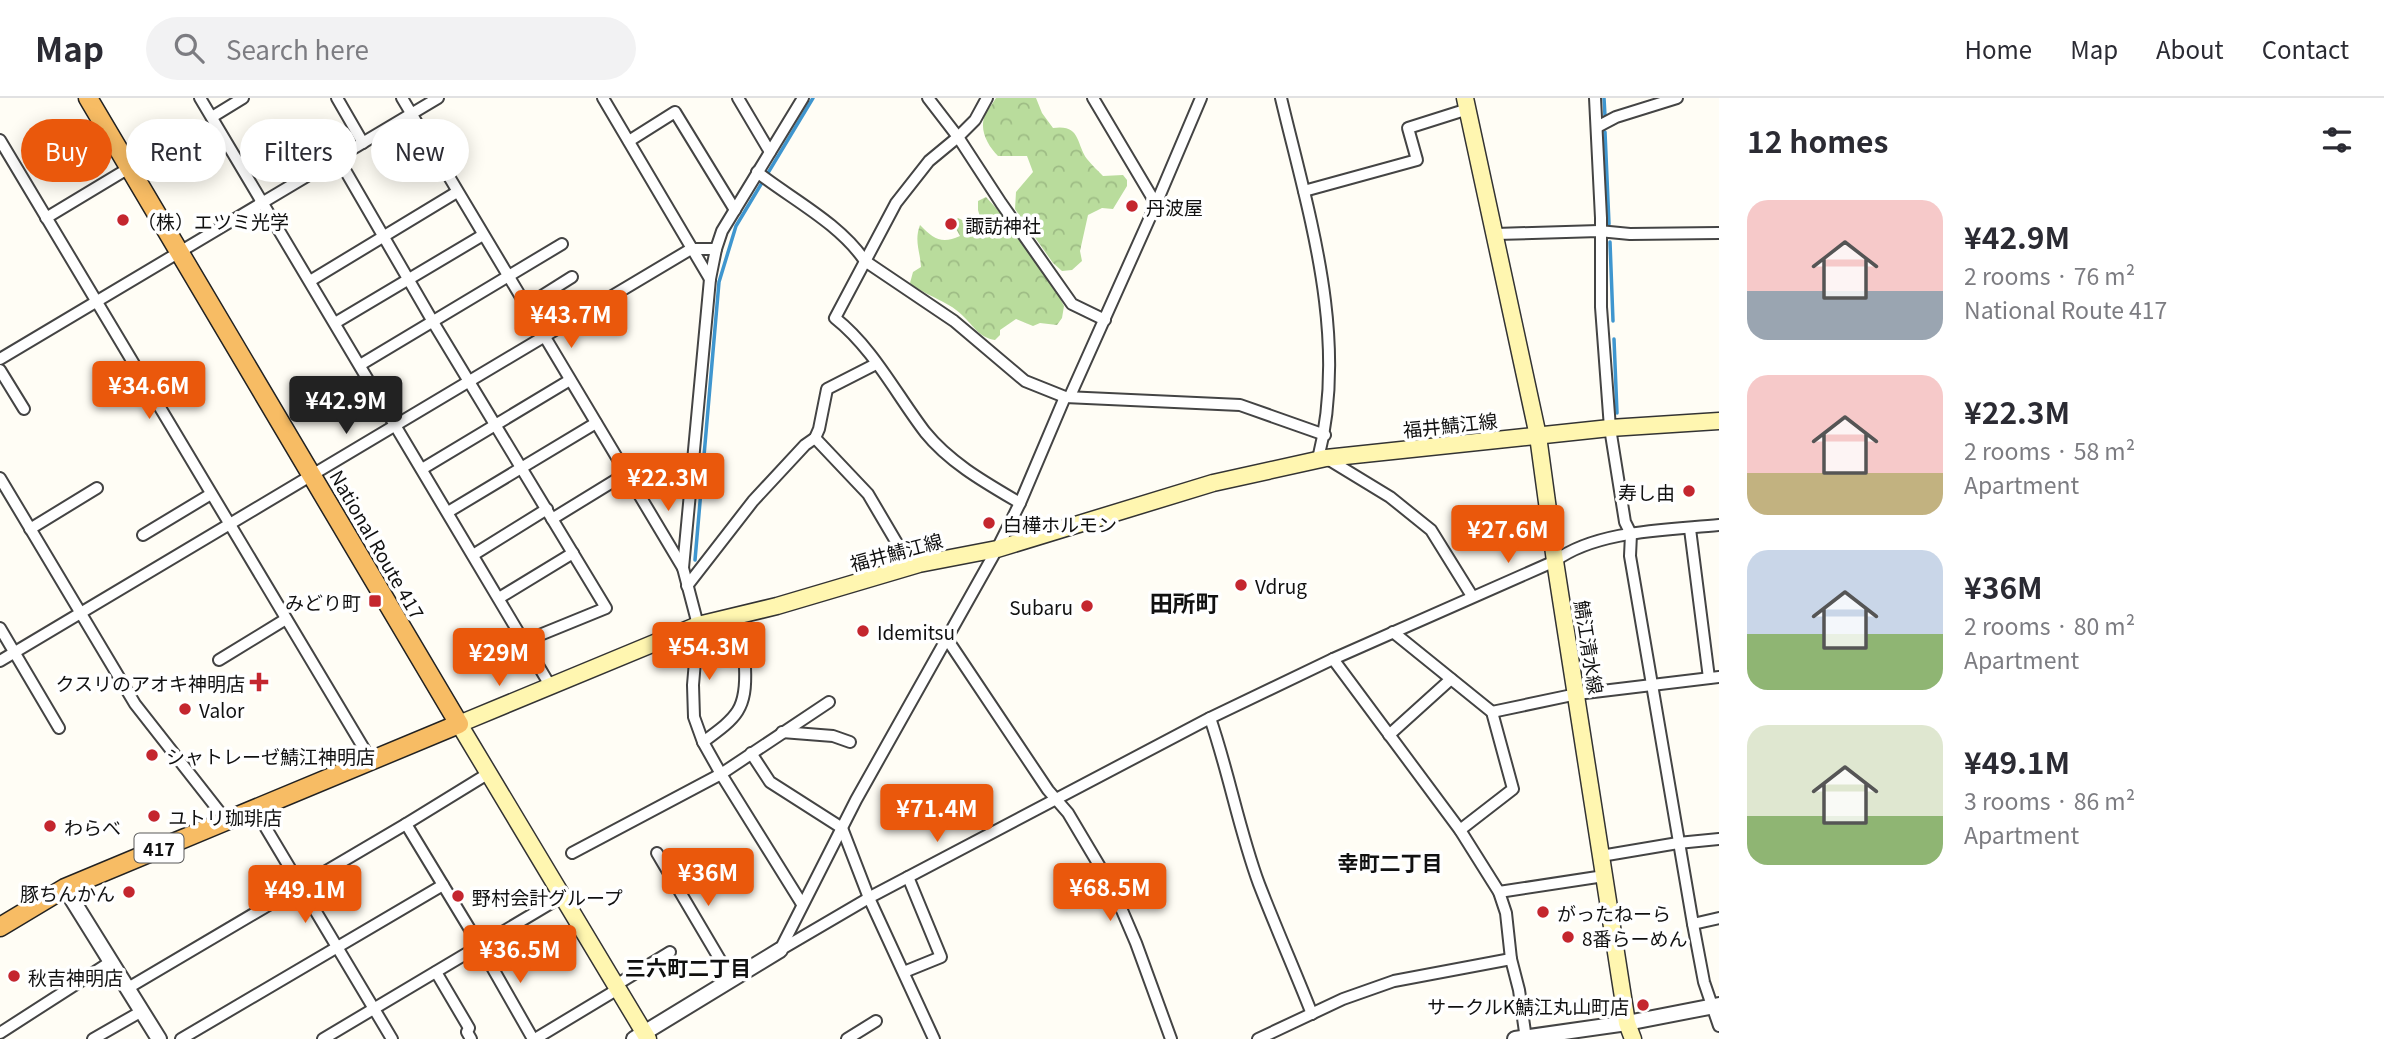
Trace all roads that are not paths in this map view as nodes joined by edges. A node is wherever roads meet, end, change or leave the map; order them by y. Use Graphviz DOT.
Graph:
graph roads {
  1 [pos="88,98"];
  2 [pos="200,98"];
  3 [pos="243,98"];
  4 [pos="337,98"];
  5 [pos="402,98"];
  6 [pos="438,98"];
  7 [pos="603,98"];
  8 [pos="738,98"];
  9 [pos="803,98"];
  10 [pos="928,98"];
  11 [pos="987,98"];
  12 [pos="1093,98"];
  13 [pos="1201,98"];
  14 [pos="1281,98"];
  15 [pos="1595,98"];
  16 [pos="1677,98"];
  17 [pos="1467,104"];
  18 [pos="411,114"];
  19 [pos="212,117"];
  20 [pos="1597,127"];
  21 [pos="958,137"];
  22 [pos="0,140"];
  23 [pos="629,141"];
  24 [pos="363,143"];
  25 [pos="357,147"];
  26 [pos="770,152"];
  27 [pos="126,163"];
  28 [pos="126,170"];
  29 [pos="763,176"];
  30 [pos="137,182"];
  31 [pos="299,182"];
  32 [pos="352,182"];
  33 [pos="457,191"];
  34 [pos="1304,191"];
  35 [pos="264,203"];
  36 [pos="1156,204"];
  37 [pos="735,209"];
  38 [pos="46,218"];
  39 [pos="1600,231"];
  40 [pos="1719,233"];
  41 [pos="1496,234"];
  42 [pos="483,235"];
  43 [pos="383,236"];
  44 [pos="562,243"];
  45 [pos="691,249"];
  46 [pos="716,249"];
  47 [pos="180,253"];
  48 [pos="865,261"];
  49 [pos="508,276"];
  50 [pos="572,277"];
  51 [pos="409,279"];
  52 [pos="710,279"];
  53 [pos="310,281"];
  54 [pos="96,302"];
  55 [pos="526,306"];
  56 [pos="1105,320"];
  57 [pos="434,321"];
  58 [pos="335,323"];
  59 [pos="544,337"];
  60 [pos="0,359"];
  61 [pos="876,364"];
  62 [pos="360,365"];
  63 [pos="0,370"];
  64 [pos="570,380"];
  65 [pos="469,381"];
  66 [pos="1068,397"];
  67 [pos="24,409"];
  68 [pos="1719,421"];
  69 [pos="596,422"];
  70 [pos="396,425"];
  71 [pos="496,425"];
  72 [pos="1610,428"];
  73 [pos="1325,435"];
  74 [pos="1538,436"];
  75 [pos="815,438"];
  76 [pos="1322,459"];
  77 [pos="522,468"];
  78 [pos="422,469"];
  79 [pos="627,473"];
  80 [pos="313,474"];
  81 [pos="0,478"];
  82 [pos="97,488"];
  83 [pos="211,494"];
  84 [pos="5,497"];
  85 [pos="1020,503"];
  86 [pos="448,512"];
  87 [pos="550,514"];
  88 [pos="229,523"];
  89 [pos="1719,525"];
  90 [pos="1689,528"];
  91 [pos="30,529"];
  92 [pos="1630,534"];
  93 [pos="143,535"];
  94 [pos="997,549"];
  95 [pos="573,553"];
  96 [pos="473,555"];
  97 [pos="1555,561"];
  98 [pos="911,567"];
  99 [pos="683,568"];
  100 [pos="687,586"];
  101 [pos="1472,596"];
  102 [pos="499,598"];
  103 [pos="80,612"];
  104 [pos="286,619"];
  105 [pos="698,625"];
  106 [pos="0,628"];
  107 [pos="1393,632"];
  108 [pos="947,639"];
  109 [pos="525,641"];
  110 [pos="14,652"];
  111 [pos="1333,659"];
  112 [pos="219,660"];
  113 [pos="0,661"];
  114 [pos="745,667"];
  115 [pos="1714,677"];
  116 [pos="1451,679"];
  117 [pos="1651,684"];
  118 [pos="551,687"];
  119 [pos="1577,694"];
  120 [pos="829,702"];
  121 [pos="1492,712"];
  122 [pos="1210,718"];
  123 [pos="460,724"];
  124 [pos="59,728"];
  125 [pos="782,732"];
  126 [pos="1389,735"];
  127 [pos="703,741"];
  128 [pos="850,742"];
  129 [pos="751,753"];
  130 [pos="372,762"];
  131 [pos="489,773"];
  132 [pos="721,774"];
  133 [pos="1056,801"];
  134 [pos="254,808"];
  135 [pos="226,820"];
  136 [pos="406,824"];
  137 [pos="842,828"];
  138 [pos="1460,830"];
  139 [pos="1719,839"];
  140 [pos="1678,843"];
  141 [pos="572,853"];
  142 [pos="657,853"];
  143 [pos="1601,856"];
  144 [pos="1604,876"];
  145 [pos="908,877"];
  146 [pos="443,886"];
  147 [pos="300,887"];
  148 [pos="65,888"];
  149 [pos="1500,892"];
  150 [pos="563,896"];
  151 [pos="869,898"];
  152 [pos="802,904"];
  153 [pos="1719,918"];
  154 [pos="1693,924"];
  155 [pos="0,927"];
  156 [pos="480,946"];
  157 [pos="338,947"];
  158 [pos="780,950"];
  159 [pos="670,953"];
  160 [pos="1511,959"];
  161 [pos="111,961"];
  162 [pos="436,972"];
  163 [pos="904,972"];
  164 [pos="732,980"];
  165 [pos="617,987"];
  166 [pos="128,988"];
  167 [pos="1715,1006"];
  168 [pos="374,1010"];
  169 [pos="142,1011"];
  170 [pos="1312,1014"];
  171 [pos="876,1021"];
  172 [pos="1627,1023"];
  173 [pos="1719,1026"];
  174 [pos="0,1033"];
  175 [pos="469,1036"];
  176 [pos="642,1037"];
  177 [pos="1522,1038"];
  178 [pos="93,1039"];
  179 [pos="159,1039"];
  180 [pos="181,1039"];
  181 [pos="323,1039"];
  182 [pos="392,1039"];
  183 [pos="455,1039"];
  184 [pos="534,1039"];
  185 [pos="847,1039"];
  186 [pos="934,1039"];
  187 [pos="1171,1039"];
  188 [pos="1258,1039"];
  189 [pos="1633,1039"];
  1 -- 27 [label="highway, National Route 417"];
  2 -- 19 [label="street"];
  3 -- 19 [label="street"];
  4 -- 24 [label="street"];
  5 -- 18 [label="street"];
  6 -- 18 [label="street"];
  7 -- 23 [label="street"];
  8 -- 26 [label="street"];
  9 -- 26 [label="street"];
  10 -- 21 [label="street"];
  11 -- 21 [label="street"];
  12 -- 36 [label="street"];
  13 -- 36 [label="street"];
  14 -- 34 [label="street"];
  15 -- 20 [label="street"];
  16 -- 20 [label="street"];
  17 -- 34 [label="street"];
  17 -- 41 [label="main road, 鯖江清水線"];
  18 -- 24 [label="street"];
  18 -- 33 [label="street"];
  19 -- 35 [label="street"];
  20 -- 39 [label="street"];
  21 -- 48 [label="street"];
  21 -- 56 [label="street"];
  22 -- 38 [label="street"];
  23 -- 37 [label="street"];
  23 -- 45 [label="street"];
  24 -- 25 [label="street"];
  26 -- 29 [label="street"];
  28 -- 38 [label="street"];
  29 -- 37 [label="street"];
  29 -- 48 [label="street"];
  30 -- 47 [label="highway, National Route 417"];
  31 -- 35 [label="street"];
  32 -- 43 [label="street"];
  33 -- 42 [label="street"];
  33 -- 43 [label="street"];
  34 -- 73 [label="street"];
  35 -- 47 [label="street"];
  35 -- 53 [label="street"];
  36 -- 56 [label="street"];
  37 -- 46 [label="street"];
  38 -- 54 [label="street"];
  39 -- 40 [label="street"];
  39 -- 41 [label="street"];
  39 -- 72 [label="street"];
  41 -- 74 [label="main road, 鯖江清水線"];
  42 -- 49 [label="street"];
  42 -- 51 [label="street"];
  43 -- 51 [label="street"];
  43 -- 53 [label="street"];
  44 -- 49 [label="street"];
  45 -- 46 [label="street"];
  45 -- 52 [label="street"];
  45 -- 59 [label="street"];
  46 -- 52 [label="street"];
  47 -- 54 [label="street"];
  47 -- 80 [label="highway, National Route 417"];
  48 -- 61 [label="street"];
  48 -- 66 [label="street"];
  49 -- 55 [label="street"];
  49 -- 57 [label="street"];
  50 -- 55 [label="street"];
  51 -- 57 [label="street"];
  51 -- 58 [label="street"];
  52 -- 99 [label="street"];
  53 -- 58 [label="street"];
  54 -- 60 [label="street"];
  54 -- 83 [label="street"];
  55 -- 59 [label="street"];
  56 -- 66 [label="street"];
  57 -- 62 [label="street"];
  57 -- 65 [label="street"];
  58 -- 62 [label="street"];
  59 -- 64 [label="street"];
  59 -- 65 [label="street"];
  61 -- 75 [label="street"];
  61 -- 85 [label="street"];
  62 -- 70 [label="street"];
  63 -- 67 [label="street"];
  64 -- 69 [label="street"];
  64 -- 71 [label="street"];
  65 -- 70 [label="street"];
  65 -- 71 [label="street"];
  66 -- 73 [label="street"];
  66 -- 85 [label="street"];
  68 -- 72 [label="main road, 福井鯖江線"];
  69 -- 77 [label="street"];
  69 -- 79 [label="street"];
  70 -- 78 [label="street"];
  70 -- 80 [label="street"];
  71 -- 77 [label="street"];
  71 -- 78 [label="street"];
  72 -- 74 [label="main road, 福井鯖江線"];
  72 -- 92 [label="street"];
  73 -- 76 [label="street"];
  74 -- 76 [label="main road, 福井鯖江線"];
  74 -- 97 [label="main road, 鯖江清水線"];
  75 -- 98 [label="street"];
  75 -- 100 [label="street"];
  76 -- 94 [label="main road, 福井鯖江線"];
  76 -- 101 [label="street"];
  77 -- 86 [label="street"];
  77 -- 87 [label="street"];
  78 -- 86 [label="street"];
  79 -- 87 [label="street"];
  79 -- 99 [label="street"];
  80 -- 88 [label="street"];
  80 -- 123 [label="highway, National Route 417"];
  81 -- 84 [label="street"];
  82 -- 91 [label="street"];
  83 -- 88 [label="street"];
  83 -- 93 [label="street"];
  84 -- 91 [label="street"];
  85 -- 94 [label="street"];
  86 -- 96 [label="street"];
  87 -- 95 [label="street"];
  87 -- 96 [label="street"];
  88 -- 103 [label="street"];
  88 -- 104 [label="street"];
  89 -- 90 [label="street"];
  90 -- 92 [label="street"];
  90 -- 115 [label="street"];
  91 -- 103 [label="street"];
  92 -- 97 [label="street"];
  92 -- 117 [label="street"];
  94 -- 98 [label="main road, 福井鯖江線"];
  94 -- 108 [label="street"];
  95 -- 102 [label="street"];
  95 -- 109 [label="street"];
  96 -- 102 [label="street"];
  97 -- 101 [label="street"];
  97 -- 119 [label="main road, 鯖江清水線"];
  98 -- 105 [label="main road, 福井鯖江線"];
  99 -- 100 [label="street"];
  100 -- 105 [label="street"];
  101 -- 107 [label="street"];
  102 -- 109 [label="street"];
  103 -- 110 [label="street"];
  103 -- 135 [label="street"];
  104 -- 112 [label="street"];
  104 -- 130 [label="street"];
  105 -- 118 [label="main road, 福井鯖江線"];
  105 -- 127 [label="street"];
  106 -- 110 [label="street"];
  107 -- 111 [label="street"];
  107 -- 116 [label="street"];
  108 -- 133 [label="street"];
  108 -- 137 [label="street"];
  109 -- 118 [label="street"];
  110 -- 113 [label="street"];
  110 -- 124 [label="street"];
  111 -- 122 [label="street"];
  111 -- 126 [label="street"];
  114 -- 127 [label="street"];
  115 -- 117 [label="street"];
  116 -- 121 [label="street"];
  116 -- 126 [label="street"];
  117 -- 119 [label="street"];
  117 -- 140 [label="street"];
  118 -- 123 [label="main road, 福井鯖江線"];
  119 -- 121 [label="street"];
  119 -- 143 [label="main road, 鯖江清水線"];
  120 -- 125 [label="street"];
  121 -- 138 [label="street"];
  122 -- 133 [label="street"];
  122 -- 170 [label="street"];
  123 -- 130 [label="highway, 417"];
  123 -- 131 [label="main road"];
  125 -- 128 [label="street"];
  125 -- 129 [label="street"];
  126 -- 138 [label="street"];
  127 -- 132 [label="street"];
  129 -- 132 [label="street"];
  129 -- 137 [label="street"];
  130 -- 134 [label="highway, 417"];
  131 -- 136 [label="street"];
  131 -- 150 [label="main road"];
  132 -- 141 [label="street"];
  132 -- 152 [label="street"];
  133 -- 145 [label="street"];
  133 -- 187 [label="street"];
  134 -- 135 [label="highway, 417"];
  134 -- 147 [label="street"];
  135 -- 148 [label="highway, 417"];
  136 -- 146 [label="street"];
  136 -- 147 [label="street"];
  137 -- 151 [label="street"];
  137 -- 152 [label="street"];
  138 -- 149 [label="street"];
  139 -- 140 [label="street"];
  140 -- 143 [label="street"];
  140 -- 154 [label="street"];
  142 -- 164 [label="street"];
  143 -- 144 [label="main road, 鯖江清水線"];
  144 -- 149 [label="street"];
  144 -- 172 [label="main road, 鯖江清水線"];
  145 -- 151 [label="street"];
  145 -- 163 [label="street"];
  146 -- 156 [label="street"];
  146 -- 157 [label="street"];
  147 -- 157 [label="street"];
  147 -- 166 [label="street"];
  148 -- 155 [label="highway, 417"];
  148 -- 161 [label="street"];
  149 -- 160 [label="street"];
  150 -- 156 [label="street"];
  150 -- 165 [label="main road"];
  151 -- 158 [label="street"];
  151 -- 163 [label="street"];
  152 -- 158 [label="street"];
  153 -- 154 [label="street"];
  154 -- 167 [label="street"];
  156 -- 162 [label="street"];
  156 -- 184 [label="street"];
  157 -- 168 [label="street"];
  157 -- 180 [label="street"];
  158 -- 164 [label="street"];
  159 -- 165 [label="street"];
  160 -- 170 [label="street"];
  160 -- 177 [label="street"];
  161 -- 166 [label="street"];
  161 -- 174 [label="street"];
  162 -- 168 [label="street"];
  162 -- 175 [label="street"];
  163 -- 186 [label="street"];
  164 -- 176 [label="street"];
  165 -- 176 [label="main road"];
  165 -- 184 [label="street"];
  166 -- 169 [label="street"];
  167 -- 172 [label="street"];
  167 -- 173 [label="street"];
  168 -- 181 [label="street"];
  168 -- 182 [label="street"];
  169 -- 178 [label="street"];
  169 -- 179 [label="street"];
  170 -- 188 [label="street"];
  171 -- 185 [label="street"];
  172 -- 177 [label="street"];
  172 -- 189 [label="main road, 鯖江清水線"];
  175 -- 183 [label="street"];
}
